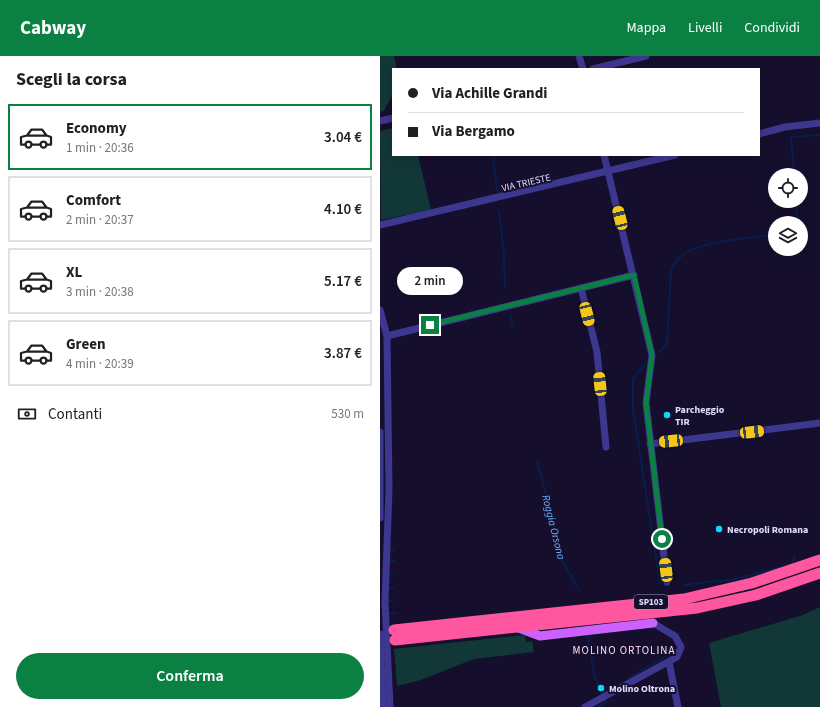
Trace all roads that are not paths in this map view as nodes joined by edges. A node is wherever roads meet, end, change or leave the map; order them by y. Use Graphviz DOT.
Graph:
graph roads {
  1 [pos="579,56"];
  2 [pos="646,56"];
  3 [pos="582,68"];
  4 [pos="598,68"];
  5 [pos="392,118"];
  6 [pos="380,122"];
  7 [pos="820,123"];
  8 [pos="760,134"];
  9 [pos="604,156"];
  10 [pos="671,156"];
  11 [pos="608,172"];
  12 [pos="380,225"];
  13 [pos="634,275"];
  14 [pos="581,288"];
  15 [pos="380,310"];
  16 [pos="387,336"];
  17 [pos="820,423"];
  18 [pos="380,432"];
  19 [pos="650,444"];
  20 [pos="606,447"];
  21 [pos="380,475"];
  22 [pos="380,500"];
  23 [pos="380,518"];
  24 [pos="820,556"];
  25 [pos="820,560"];
  26 [pos="820,573"];
  27 [pos="667,582"];
  28 [pos="545,614"];
  29 [pos="653,623"];
  30 [pos="516,627"];
  31 [pos="380,634"];
  32 [pos="670,662"];
  33 [pos="383,707"];
  34 [pos="390,707"];
  35 [pos="585,707"];
  36 [pos="678,707"];
  1 -- 3 [label="street"];
  2 -- 4 [label="street"];
  5 -- 6 [label="street"];
  7 -- 8 [label="street"];
  9 -- 11 [label="street"];
  10 -- 11 [label="street, VIA TRIESTE"];
  11 -- 12 [label="street, VIA TRIESTE"];
  11 -- 13 [label="street"];
  13 -- 14 [label="street"];
  13 -- 19 [label="street"];
  14 -- 16 [label="street"];
  14 -- 20 [label="street"];
  15 -- 16 [label="street"];
  16 -- 34 [label="street"];
  17 -- 19 [label="street"];
  18 -- 21 [label="street"];
  19 -- 27 [label="street"];
  21 -- 22 [label="street"];
  22 -- 23 [label="street"];
  24 -- 28 [label="highway, SP103"];
  25 -- 28 [label="highway, SP103"];
  26 -- 30 [label="highway, SP103"];
  28 -- 30 [label="highway, SP103"];
  29 -- 30 [label="main road"];
  29 -- 32 [label="street, SP103"];
  31 -- 33 [label="street"];
  32 -- 35 [label="street"];
  32 -- 36 [label="street"];
}
